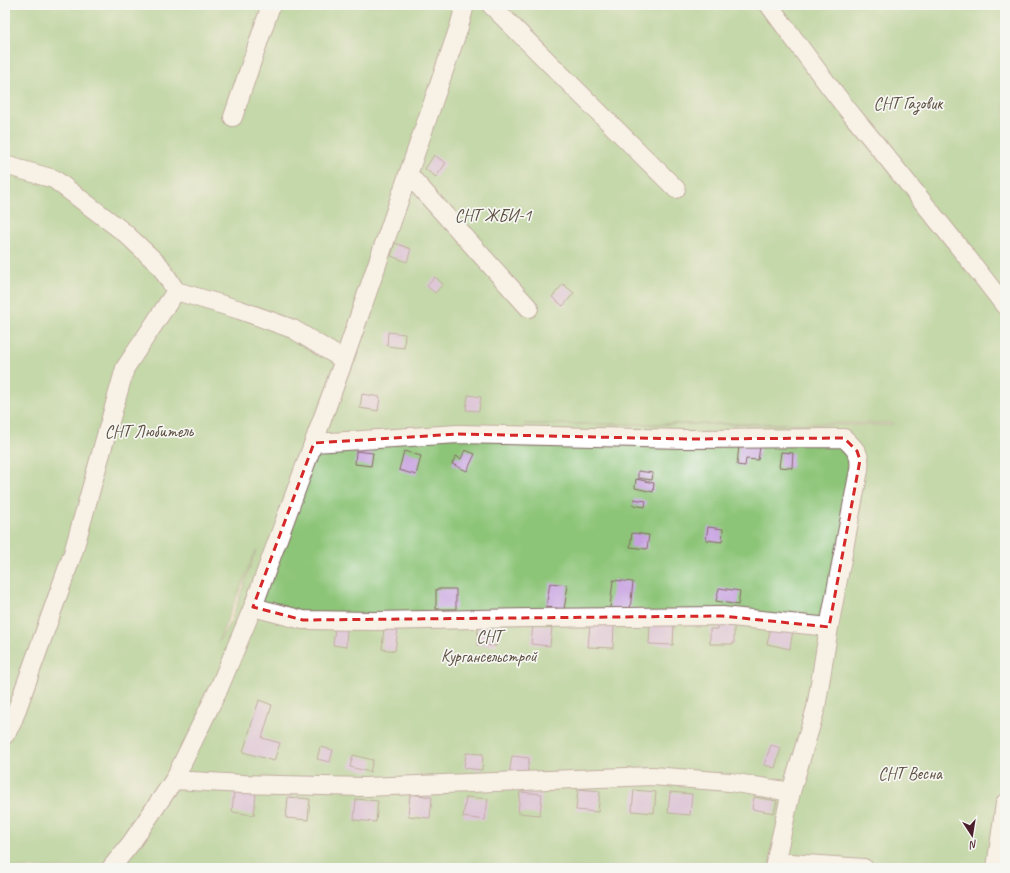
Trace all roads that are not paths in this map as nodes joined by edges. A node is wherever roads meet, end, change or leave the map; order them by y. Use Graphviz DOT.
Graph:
graph roads {
  1 [pos="271,5"];
  2 [pos="465,5"];
  3 [pos="491,5"];
  4 [pos="768,5"];
  5 [pos="233,117"];
  6 [pos="5,165"];
  7 [pos="408,174"];
  8 [pos="676,189"];
  9 [pos="176,291"];
  10 [pos="1005,306"];
  11 [pos="529,308"];
  12 [pos="344,360"];
  13 [pos="314,443"];
  14 [pos="253,607"];
  15 [pos="829,627"];
  16 [pos="5,735"];
  17 [pos="174,780"];
  18 [pos="792,792"];
  19 [pos="1005,803"];
  20 [pos="775,865"];
  21 [pos="111,868"];
  22 [pos="864,868"];
  23 [pos="996,868"];
  1 -- 5 [label="street"];
  2 -- 7 [label="street"];
  3 -- 8 [label="street"];
  4 -- 10 [label="street"];
  6 -- 9 [label="street"];
  7 -- 11 [label="street"];
  7 -- 12 [label="street"];
  9 -- 12 [label="street"];
  9 -- 16 [label="street"];
  12 -- 13 [label="street"];
  13 -- 14 [label="street"];
  13 -- 15 [label="street"];
  14 -- 15 [label="street"];
  14 -- 17 [label="street"];
  15 -- 18 [label="street"];
  17 -- 18 [label="street"];
  17 -- 21 [label="street"];
  18 -- 20 [label="street"];
  19 -- 23 [label="street"];
  20 -- 22 [label="street"];
}
